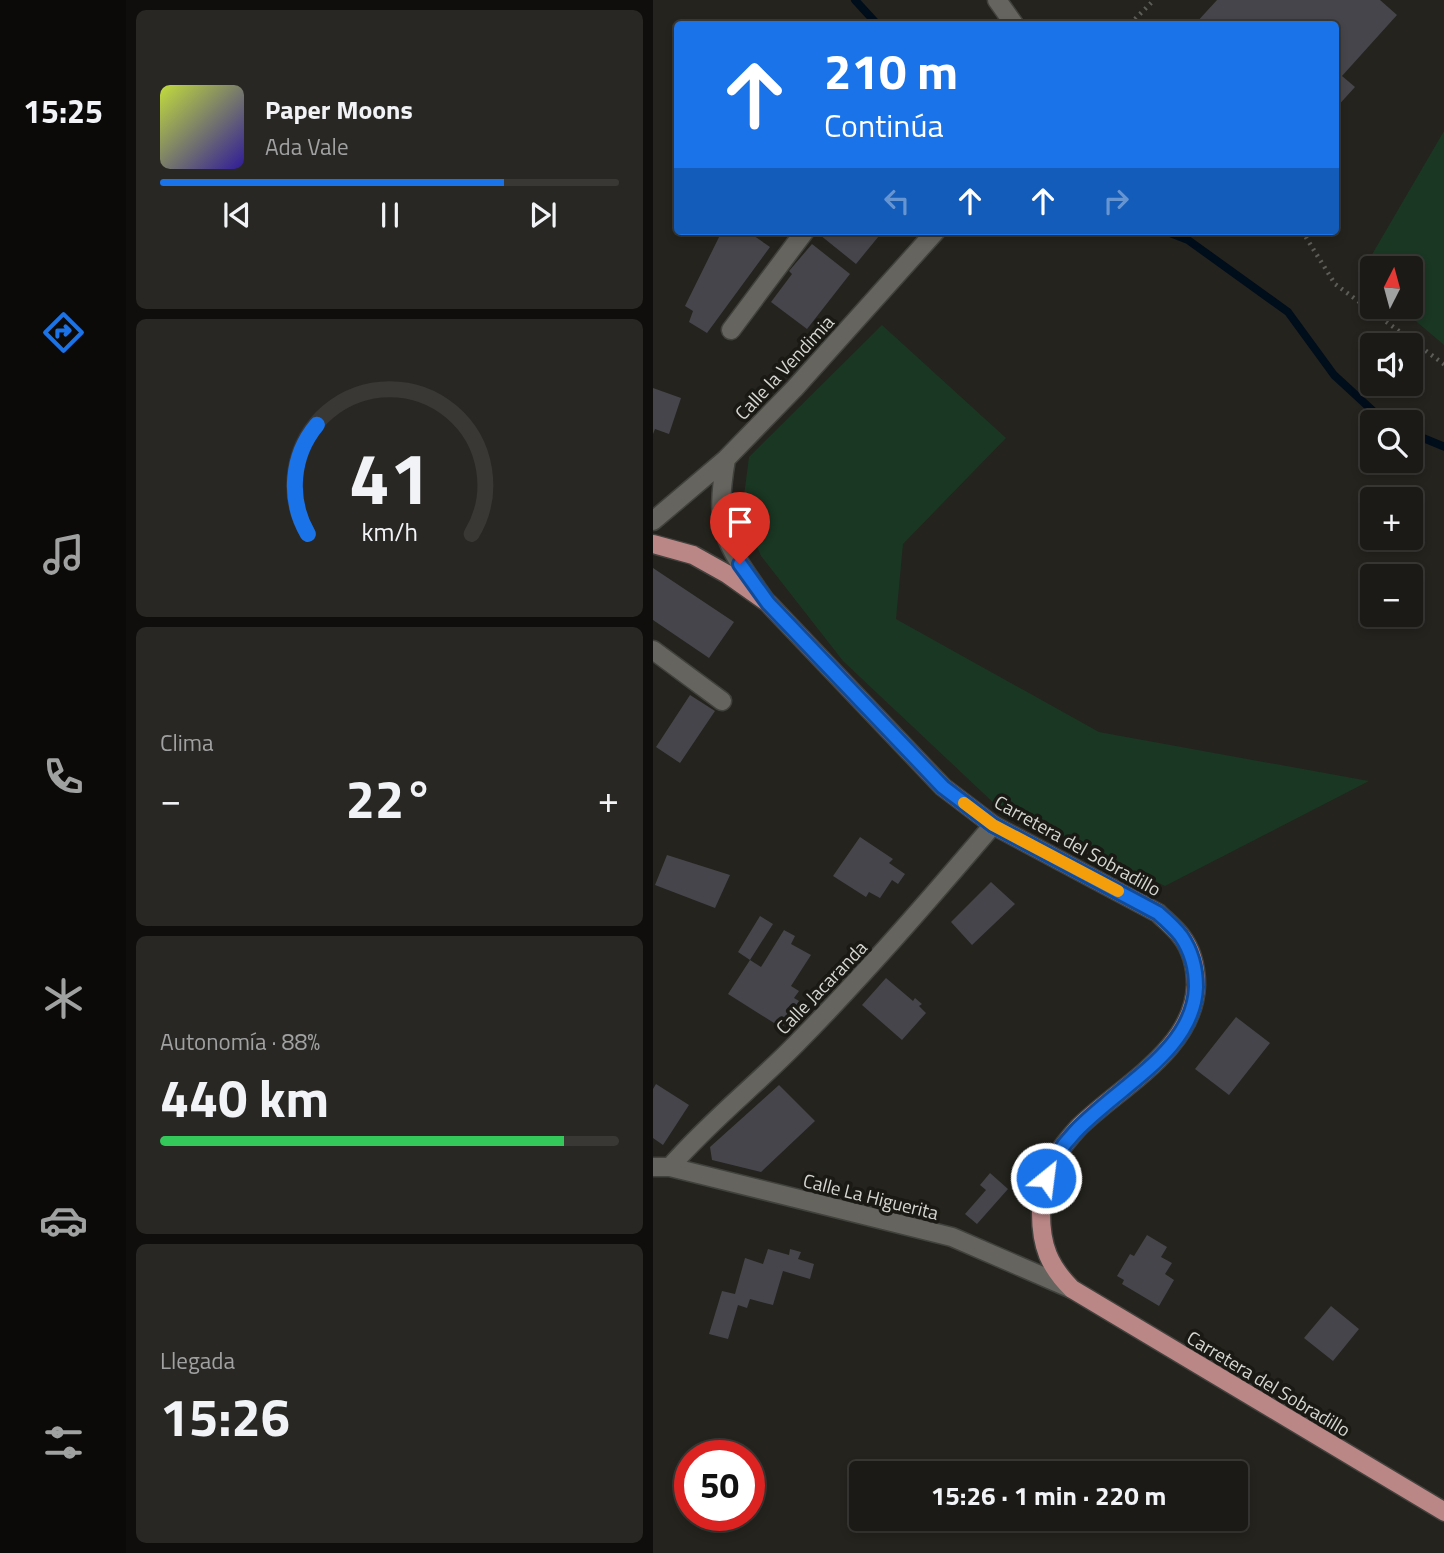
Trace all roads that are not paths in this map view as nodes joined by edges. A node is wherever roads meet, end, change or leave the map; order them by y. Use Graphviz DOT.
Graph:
graph roads {
  1 [pos="997,0"];
  2 [pos="1012,21"];
  3 [pos="802,235"];
  4 [pos="932,235"];
  5 [pos="731,330"];
  6 [pos="726,459"];
  7 [pos="653,521"];
  8 [pos="653,544"];
  9 [pos="768,603"];
  10 [pos="653,650"];
  11 [pos="722,701"];
  12 [pos="993,825"];
  13 [pos="662,1167"];
  14 [pos="1072,1289"];
  15 [pos="1444,1512"];
  1 -- 2 [label="street"];
  3 -- 5 [label="street"];
  4 -- 6 [label="street, Calle la Vendimia"];
  6 -- 7 [label="street, Calle la Vendimia"];
  6 -- 9 [label="street"];
  8 -- 9 [label="main road, Carretera del Sobradillo"];
  9 -- 12 [label="main road, Carretera del Sobradillo"];
  10 -- 11 [label="street"];
  12 -- 13 [label="street, Calle Jacaranda"];
  12 -- 14 [label="main road, Carretera del Sobradillo"];
  13 -- 14 [label="street, Calle La Higuerita"];
  14 -- 15 [label="main road, Carretera del Sobradillo"];
}
